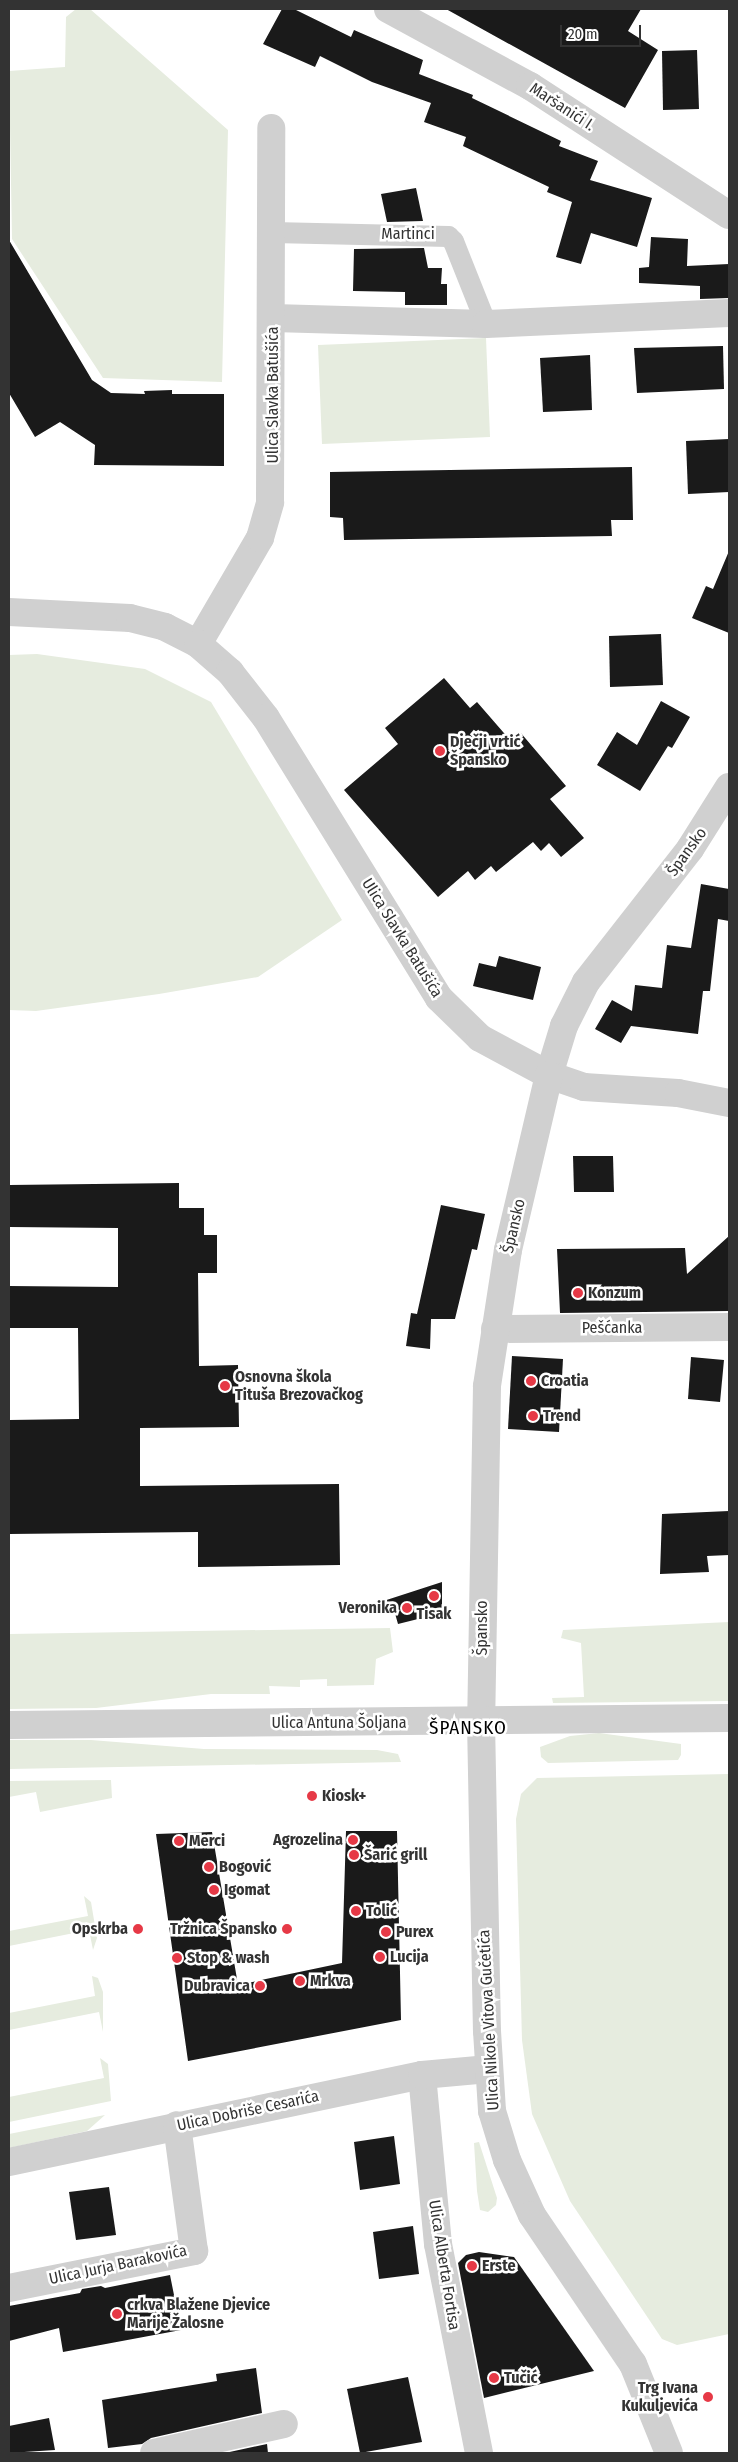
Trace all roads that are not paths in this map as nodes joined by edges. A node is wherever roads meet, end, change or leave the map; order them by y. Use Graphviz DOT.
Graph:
graph roads {
  1 [pos="388,9"];
  2 [pos="271,128"];
  3 [pos="729,215"];
  4 [pos="272,232"];
  5 [pos="729,313"];
  6 [pos="273,318"];
  7 [pos="486,324"];
  8 [pos="9,612"];
  9 [pos="198,644"];
  10 [pos="729,787"];
  11 [pos="549,1075"];
  12 [pos="729,1104"];
  13 [pos="729,1327"];
  14 [pos="495,1328"];
  15 [pos="729,1718"];
  16 [pos="481,1721"];
  17 [pos="9,1725"];
  18 [pos="489,2069"];
  19 [pos="422,2075"];
  20 [pos="177,2125"];
  21 [pos="9,2162"];
  22 [pos="9,2288"];
  23 [pos="284,2424"];
  24 [pos="171,2451"];
  25 [pos="479,2453"];
  26 [pos="669,2453"];
  1 -- 3 [label="street, Maršanići I."];
  2 -- 4 [label="street, Ulica Slavka Batušića"];
  4 -- 6 [label="street, Ulica Slavka Batušića"];
  4 -- 7 [label="street, Martinci"];
  5 -- 7 [label="street"];
  6 -- 7 [label="street"];
  6 -- 9 [label="street, Ulica Slavka Batušića"];
  8 -- 9 [label="street, Ulica Slavka Batušića"];
  9 -- 11 [label="street, Ulica Slavka Batušića"];
  10 -- 11 [label="street, Špansko"];
  11 -- 12 [label="street, Ulica Slavka Batušića"];
  11 -- 14 [label="street, Špansko"];
  13 -- 14 [label="street, Pešćanka"];
  14 -- 16 [label="street, Špansko"];
  15 -- 16 [label="street, Ulica Antuna Šoljana"];
  16 -- 17 [label="street, Ulica Antuna Šoljana"];
  16 -- 18 [label="street, Ulica Nikole Vitova Gučetića"];
  18 -- 19 [label="street, Ulica Dobriše Cesarića"];
  18 -- 26 [label="street, Ulica Nikole Vitova Gučetića"];
  19 -- 20 [label="street, Ulica Dobriše Cesarića"];
  19 -- 25 [label="street, Ulica Alberta Fortisa"];
  20 -- 21 [label="street, Ulica Dobriše Cesarića"];
  20 -- 22 [label="street, Ulica Jurja Barakovića"];
  23 -- 24 [label="street"];
}
